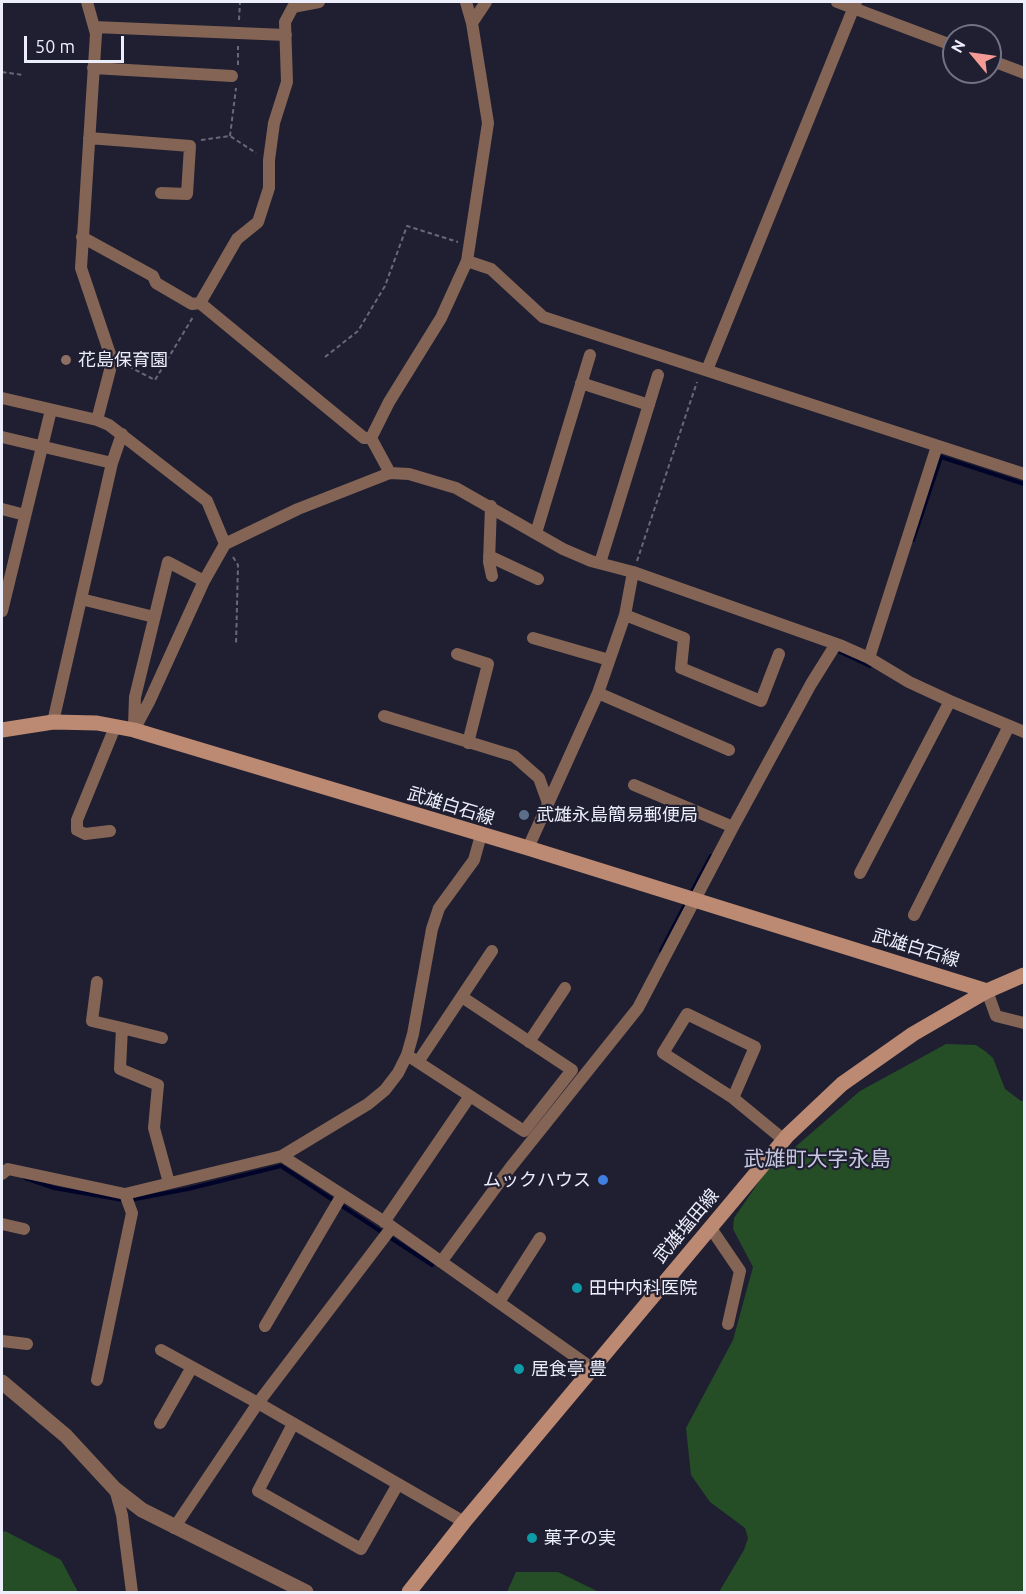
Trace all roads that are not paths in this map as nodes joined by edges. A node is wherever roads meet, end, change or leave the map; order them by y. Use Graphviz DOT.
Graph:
graph roads {
  1 [pos="87,2"];
  2 [pos="319,2"];
  3 [pos="466,2"];
  4 [pos="486,2"];
  5 [pos="837,2"];
  6 [pos="854,5"];
  7 [pos="472,23"];
  8 [pos="94,27"];
  9 [pos="286,35"];
  10 [pos="942,41"];
  11 [pos="1002,65"];
  12 [pos="93,68"];
  13 [pos="1024,73"];
  14 [pos="232,76"];
  15 [pos="89,138"];
  16 [pos="161,193"];
  17 [pos="82,237"];
  18 [pos="467,261"];
  19 [pos="201,303"];
  20 [pos="590,355"];
  21 [pos="707,369"];
  22 [pos="658,375"];
  23 [pos="581,383"];
  24 [pos="2,398"];
  25 [pos="649,405"];
  26 [pos="51,410"];
  27 [pos="97,420"];
  28 [pos="122,434"];
  29 [pos="2,437"];
  30 [pos="371,438"];
  31 [pos="42,446"];
  32 [pos="937,446"];
  33 [pos="112,463"];
  34 [pos="390,473"];
  35 [pos="1024,474"];
  36 [pos="491,506"];
  37 [pos="2,509"];
  38 [pos="25,515"];
  39 [pos="536,533"];
  40 [pos="225,544"];
  41 [pos="489,556"];
  42 [pos="600,564"];
  43 [pos="633,572"];
  44 [pos="492,576"];
  45 [pos="538,579"];
  46 [pos="204,582"];
  47 [pos="81,599"];
  48 [pos="2,611"];
  49 [pos="625,615"];
  50 [pos="154,617"];
  51 [pos="533,638"];
  52 [pos="836,644"];
  53 [pos="456,654"];
  54 [pos="779,654"];
  55 [pos="869,658"];
  56 [pos="609,660"];
  57 [pos="598,693"];
  58 [pos="950,701"];
  59 [pos="384,716"];
  60 [pos="53,722"];
  61 [pos="1009,726"];
  62 [pos="115,727"];
  63 [pos="2,730"];
  64 [pos="134,730"];
  65 [pos="1024,732"];
  66 [pos="468,742"];
  67 [pos="729,750"];
  68 [pos="634,785"];
  69 [pos="548,803"];
  70 [pos="733,827"];
  71 [pos="110,831"];
  72 [pos="481,835"];
  73 [pos="528,848"];
  74 [pos="860,873"];
  75 [pos="694,900"];
  76 [pos="915,915"];
  77 [pos="492,951"];
  78 [pos="1024,975"];
  79 [pos="97,982"];
  80 [pos="565,988"];
  81 [pos="987,991"];
  82 [pos="462,997"];
  83 [pos="1024,1023"];
  84 [pos="122,1028"];
  85 [pos="162,1038"];
  86 [pos="528,1042"];
  87 [pos="412,1059"];
  88 [pos="470,1096"];
  89 [pos="733,1098"];
  90 [pos="784,1140"];
  91 [pos="282,1156"];
  92 [pos="2,1174"];
  93 [pos="169,1183"];
  94 [pos="125,1194"];
  95 [pos="341,1195"];
  96 [pos="2,1224"];
  97 [pos="388,1224"];
  98 [pos="710,1227"];
  99 [pos="24,1229"];
  100 [pos="540,1238"];
  101 [pos="441,1262"];
  102 [pos="499,1302"];
  103 [pos="728,1324"];
  104 [pos="265,1326"];
  105 [pos="2,1341"];
  106 [pos="27,1344"];
  107 [pos="161,1350"];
  108 [pos="192,1367"];
  109 [pos="593,1369"];
  110 [pos="97,1380"];
  111 [pos="2,1382"];
  112 [pos="258,1404"];
  113 [pos="160,1424"];
  114 [pos="293,1424"];
  115 [pos="398,1484"];
  116 [pos="115,1489"];
  117 [pos="464,1522"];
  118 [pos="174,1528"];
  119 [pos="288,1588"];
  120 [pos="132,1593"];
  121 [pos="306,1593"];
  122 [pos="408,1593"];
  1 -- 8 [label="street"];
  2 -- 9 [label="street"];
  3 -- 7 [label="street"];
  4 -- 7 [label="street"];
  5 -- 6 [label="street"];
  6 -- 10 [label="street"];
  6 -- 21 [label="street"];
  7 -- 18 [label="street"];
  8 -- 9 [label="street"];
  8 -- 12 [label="street"];
  9 -- 19 [label="street"];
  11 -- 13 [label="street"];
  12 -- 14 [label="street"];
  12 -- 15 [label="street"];
  15 -- 16 [label="street"];
  15 -- 17 [label="street"];
  17 -- 19 [label="street"];
  17 -- 27 [label="street"];
  18 -- 21 [label="street"];
  18 -- 30 [label="street"];
  19 -- 30 [label="street"];
  20 -- 23 [label="street"];
  21 -- 32 [label="street"];
  22 -- 25 [label="street"];
  23 -- 25 [label="street"];
  23 -- 39 [label="street"];
  24 -- 26 [label="street"];
  25 -- 42 [label="street"];
  26 -- 27 [label="street"];
  26 -- 31 [label="street"];
  27 -- 28 [label="street"];
  28 -- 33 [label="street"];
  28 -- 40 [label="street"];
  29 -- 31 [label="street"];
  30 -- 34 [label="street"];
  31 -- 33 [label="street"];
  31 -- 38 [label="street"];
  32 -- 35 [label="street"];
  32 -- 55 [label="street"];
  33 -- 47 [label="street"];
  34 -- 36 [label="street"];
  34 -- 40 [label="street"];
  36 -- 39 [label="street"];
  36 -- 41 [label="street"];
  37 -- 38 [label="street"];
  38 -- 48 [label="street"];
  39 -- 42 [label="street"];
  40 -- 46 [label="street"];
  41 -- 44 [label="street"];
  41 -- 45 [label="street"];
  42 -- 43 [label="street"];
  43 -- 49 [label="street"];
  43 -- 52 [label="street"];
  46 -- 50 [label="street"];
  46 -- 64 [label="street"];
  47 -- 50 [label="street"];
  47 -- 60 [label="street"];
  49 -- 54 [label="street"];
  49 -- 56 [label="street"];
  50 -- 64 [label="street"];
  51 -- 56 [label="street"];
  52 -- 55 [label="street"];
  52 -- 70 [label="street"];
  53 -- 66 [label="street"];
  55 -- 58 [label="street"];
  56 -- 57 [label="street"];
  57 -- 67 [label="street"];
  57 -- 69 [label="street"];
  58 -- 61 [label="street"];
  58 -- 74 [label="street"];
  59 -- 66 [label="street"];
  60 -- 62 [label="main road, 武雄白石線"];
  60 -- 63 [label="main road, 武雄白石線"];
  61 -- 65 [label="street"];
  61 -- 76 [label="street"];
  62 -- 64 [label="main road, 武雄白石線"];
  62 -- 71 [label="street"];
  64 -- 72 [label="main road, 武雄白石線"];
  66 -- 69 [label="street"];
  68 -- 70 [label="street"];
  69 -- 73 [label="street"];
  70 -- 75 [label="street"];
  72 -- 73 [label="main road, 武雄白石線"];
  72 -- 87 [label="street"];
  73 -- 75 [label="main road, 武雄白石線"];
  75 -- 81 [label="main road, 武雄白石線"];
  75 -- 101 [label="street"];
  77 -- 82 [label="street"];
  78 -- 81 [label="main road, 武雄塩田線"];
  79 -- 84 [label="street"];
  80 -- 86 [label="street"];
  81 -- 83 [label="street"];
  81 -- 90 [label="main road, 武雄塩田線"];
  82 -- 86 [label="street"];
  82 -- 87 [label="street"];
  84 -- 85 [label="street"];
  84 -- 93 [label="street"];
  86 -- 88 [label="street"];
  87 -- 88 [label="street"];
  87 -- 91 [label="street"];
  88 -- 97 [label="street"];
  89 -- 89 [label="street"];
  89 -- 90 [label="street"];
  90 -- 98 [label="main road, 武雄塩田線"];
  91 -- 93 [label="street"];
  91 -- 95 [label="street"];
  92 -- 94 [label="street"];
  93 -- 94 [label="street"];
  94 -- 110 [label="street"];
  95 -- 97 [label="street"];
  95 -- 104 [label="street"];
  96 -- 99 [label="street"];
  97 -- 101 [label="street"];
  97 -- 112 [label="street"];
  98 -- 103 [label="street"];
  98 -- 109 [label="main road, 武雄塩田線"];
  100 -- 102 [label="street"];
  101 -- 102 [label="street"];
  102 -- 109 [label="street"];
  105 -- 106 [label="street"];
  107 -- 108 [label="street"];
  108 -- 112 [label="street"];
  108 -- 113 [label="street"];
  109 -- 117 [label="main road, 武雄塩田線"];
  111 -- 116 [label="street"];
  112 -- 114 [label="street"];
  112 -- 118 [label="street"];
  114 -- 115 [label="street"];
  114 -- 115 [label="street"];
  115 -- 117 [label="street"];
  116 -- 118 [label="street"];
  116 -- 120 [label="street"];
  117 -- 122 [label="main road, 武雄塩田線"];
  118 -- 119 [label="street"];
  119 -- 121 [label="street"];
}
